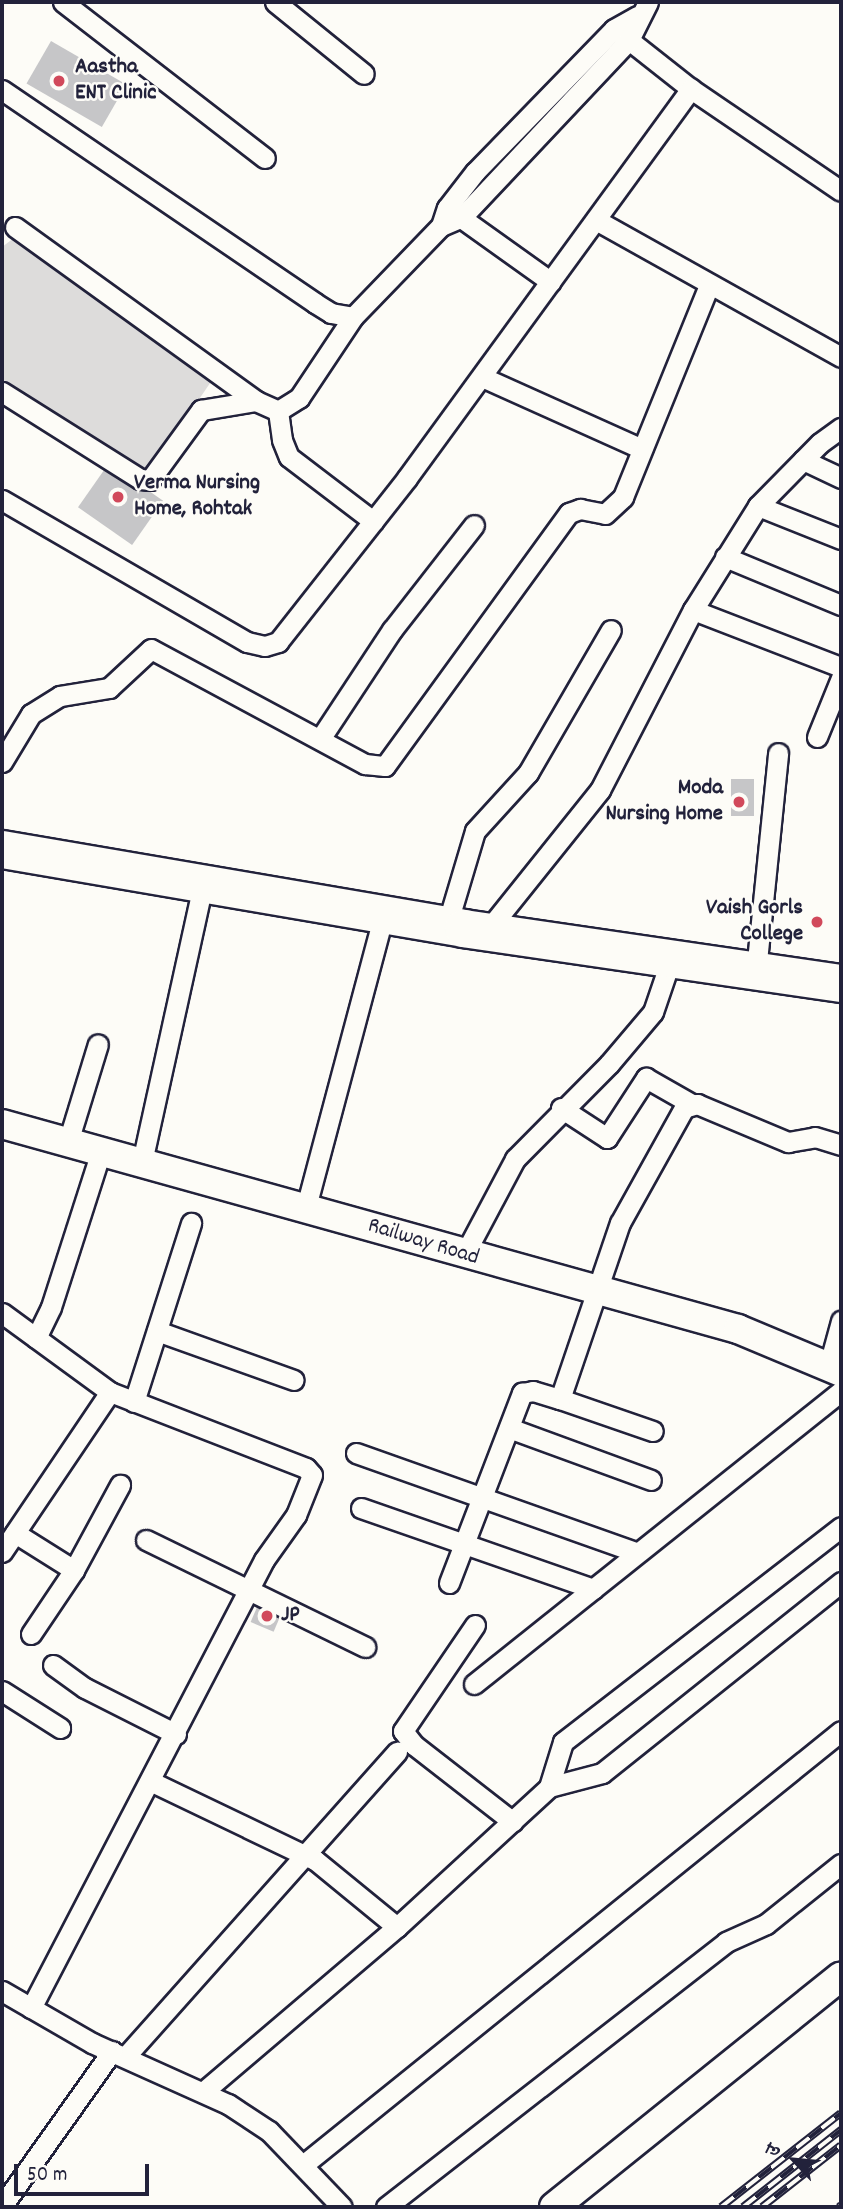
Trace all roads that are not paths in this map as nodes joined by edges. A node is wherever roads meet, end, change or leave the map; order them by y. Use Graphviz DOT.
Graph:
graph roads {
  1 [pos="63,2"];
  2 [pos="275,2"];
  3 [pos="643,9"];
  4 [pos="621,35"];
  5 [pos="364,74"];
  6 [pos="691,89"];
  7 [pos="2,90"];
  8 [pos="264,158"];
  9 [pos="841,191"];
  10 [pos="450,217"];
  11 [pos="596,220"];
  12 [pos="16,227"];
  13 [pos="551,282"];
  14 [pos="709,285"];
  15 [pos="353,317"];
  16 [pos="841,357"];
  17 [pos="482,377"];
  18 [pos="2,392"];
  19 [pos="256,401"];
  20 [pos="278,411"];
  21 [pos="841,428"];
  22 [pos="642,449"];
  23 [pos="803,460"];
  24 [pos="841,478"];
  25 [pos="2,500"];
  26 [pos="758,506"];
  27 [pos="373,521"];
  28 [pos="474,525"];
  29 [pos="841,539"];
  30 [pos="725,557"];
  31 [pos="841,604"];
  32 [pos="693,610"];
  33 [pos="611,630"];
  34 [pos="841,667"];
  35 [pos="841,678"];
  36 [pos="817,737"];
  37 [pos="320,739"];
  38 [pos="778,753"];
  39 [pos="2,762"];
  40 [pos="2,849"];
  41 [pos="204,881"];
  42 [pos="384,914"];
  43 [pos="447,925"];
  44 [pos="487,931"];
  45 [pos="671,959"];
  46 [pos="756,971"];
  47 [pos="841,984"];
  48 [pos="98,1044"];
  49 [pos="690,1103"];
  50 [pos="561,1108"];
  51 [pos="2,1124"];
  52 [pos="68,1142"];
  53 [pos="841,1145"];
  54 [pos="101,1151"];
  55 [pos="142,1162"];
  56 [pos="306,1207"];
  57 [pos="191,1223"];
  58 [pos="464,1255"];
  59 [pos="595,1293"];
  60 [pos="2,1313"];
  61 [pos="841,1321"];
  62 [pos="156,1331"];
  63 [pos="36,1338"];
  64 [pos="835,1368"];
  65 [pos="294,1380"];
  66 [pos="841,1391"];
  67 [pos="110,1392"];
  68 [pos="560,1399"];
  69 [pos="134,1402"];
  70 [pos="509,1428"];
  71 [pos="653,1431"];
  72 [pos="356,1453"];
  73 [pos="651,1480"];
  74 [pos="120,1485"];
  75 [pos="484,1499"];
  76 [pos="361,1508"];
  77 [pos="841,1527"];
  78 [pos="15,1532"];
  79 [pos="146,1540"];
  80 [pos="466,1546"];
  81 [pos="2,1552"];
  82 [pos="636,1552"];
  83 [pos="74,1570"];
  84 [pos="841,1582"];
  85 [pos="449,1583"];
  86 [pos="248,1589"];
  87 [pos="593,1589"];
  88 [pos="475,1625"];
  89 [pos="31,1634"];
  90 [pos="365,1647"];
  91 [pos="53,1665"];
  92 [pos="474,1684"];
  93 [pos="2,1691"];
  94 [pos="60,1728"];
  95 [pos="841,1731"];
  96 [pos="176,1734"];
  97 [pos="397,1752"];
  98 [pos="152,1782"];
  99 [pos="549,1787"];
  100 [pos="513,1822"];
  101 [pos="303,1854"];
  102 [pos="841,1864"];
  103 [pos="397,1927"];
  104 [pos="841,1976"];
  105 [pos="2,1991"];
  106 [pos="32,2008"];
  107 [pos="118,2054"];
  108 [pos="203,2092"];
  109 [pos="303,2165"];
  110 [pos="2,2206"];
  111 [pos="342,2207"];
  112 [pos="386,2207"];
  113 [pos="554,2207"];
  1 -- 8 [label="street"];
  2 -- 5 [label="street"];
  3 -- 4 [label="street"];
  4 -- 6 [label="street"];
  4 -- 10 [label="street"];
  6 -- 9 [label="street"];
  6 -- 11 [label="street"];
  7 -- 15 [label="street"];
  10 -- 13 [label="street"];
  10 -- 15 [label="street"];
  11 -- 13 [label="street"];
  11 -- 14 [label="street"];
  12 -- 19 [label="street"];
  13 -- 17 [label="street"];
  14 -- 16 [label="street"];
  14 -- 22 [label="street"];
  15 -- 20 [label="street"];
  17 -- 22 [label="street"];
  17 -- 27 [label="street"];
  18 -- 19 [label="street"];
  19 -- 20 [label="street"];
  20 -- 27 [label="street"];
  21 -- 23 [label="street"];
  22 -- 37 [label="street"];
  23 -- 24 [label="street"];
  23 -- 26 [label="street"];
  25 -- 27 [label="street"];
  26 -- 29 [label="street"];
  26 -- 30 [label="street"];
  28 -- 37 [label="street"];
  30 -- 31 [label="street"];
  30 -- 32 [label="street"];
  32 -- 34 [label="street"];
  32 -- 44 [label="street"];
  33 -- 43 [label="street"];
  35 -- 36 [label="street"];
  37 -- 39 [label="street"];
  38 -- 46 [label="street"];
  40 -- 41 [label="highway"];
  41 -- 42 [label="highway"];
  41 -- 55 [label="street"];
  42 -- 43 [label="highway"];
  42 -- 56 [label="street"];
  43 -- 44 [label="highway"];
  44 -- 45 [label="highway"];
  45 -- 46 [label="highway"];
  45 -- 50 [label="street"];
  46 -- 47 [label="highway"];
  48 -- 52 [label="street"];
  49 -- 50 [label="street"];
  49 -- 53 [label="street"];
  49 -- 59 [label="street"];
  50 -- 58 [label="street"];
  51 -- 52 [label="street, Railway Road"];
  52 -- 54 [label="street, Railway Road"];
  54 -- 55 [label="street, Railway Road"];
  54 -- 63 [label="street"];
  55 -- 56 [label="street, Railway Road"];
  56 -- 58 [label="street, Railway Road"];
  57 -- 62 [label="street"];
  58 -- 59 [label="street, Railway Road"];
  59 -- 64 [label="street, Railway Road"];
  59 -- 68 [label="street"];
  60 -- 63 [label="street"];
  61 -- 64 [label="street"];
  62 -- 65 [label="street"];
  62 -- 69 [label="street"];
  63 -- 67 [label="street"];
  66 -- 82 [label="street"];
  67 -- 69 [label="street"];
  67 -- 78 [label="street"];
  68 -- 70 [label="street"];
  68 -- 71 [label="street"];
  69 -- 86 [label="street"];
  70 -- 73 [label="street"];
  70 -- 75 [label="street"];
  72 -- 75 [label="street"];
  74 -- 83 [label="street"];
  75 -- 80 [label="street"];
  75 -- 82 [label="street"];
  76 -- 80 [label="street"];
  77 -- 99 [label="street"];
  78 -- 81 [label="street"];
  78 -- 83 [label="street"];
  79 -- 86 [label="street"];
  80 -- 85 [label="street"];
  80 -- 87 [label="street"];
  82 -- 87 [label="street"];
  83 -- 89 [label="street"];
  84 -- 99 [label="street"];
  86 -- 90 [label="street"];
  86 -- 96 [label="street"];
  87 -- 92 [label="street"];
  88 -- 100 [label="street"];
  91 -- 96 [label="street"];
  93 -- 94 [label="street"];
  95 -- 109 [label="street"];
  96 -- 98 [label="street"];
  97 -- 101 [label="street"];
  98 -- 101 [label="street"];
  98 -- 106 [label="street"];
  99 -- 100 [label="street"];
  100 -- 103 [label="street"];
  101 -- 103 [label="street"];
  101 -- 107 [label="street"];
  102 -- 112 [label="street"];
  103 -- 108 [label="street"];
  104 -- 113 [label="street"];
  105 -- 106 [label="street"];
  106 -- 107 [label="street"];
  107 -- 108 [label="street"];
  107 -- 110 [label="street"];
  108 -- 109 [label="street"];
  109 -- 111 [label="street"];
}
